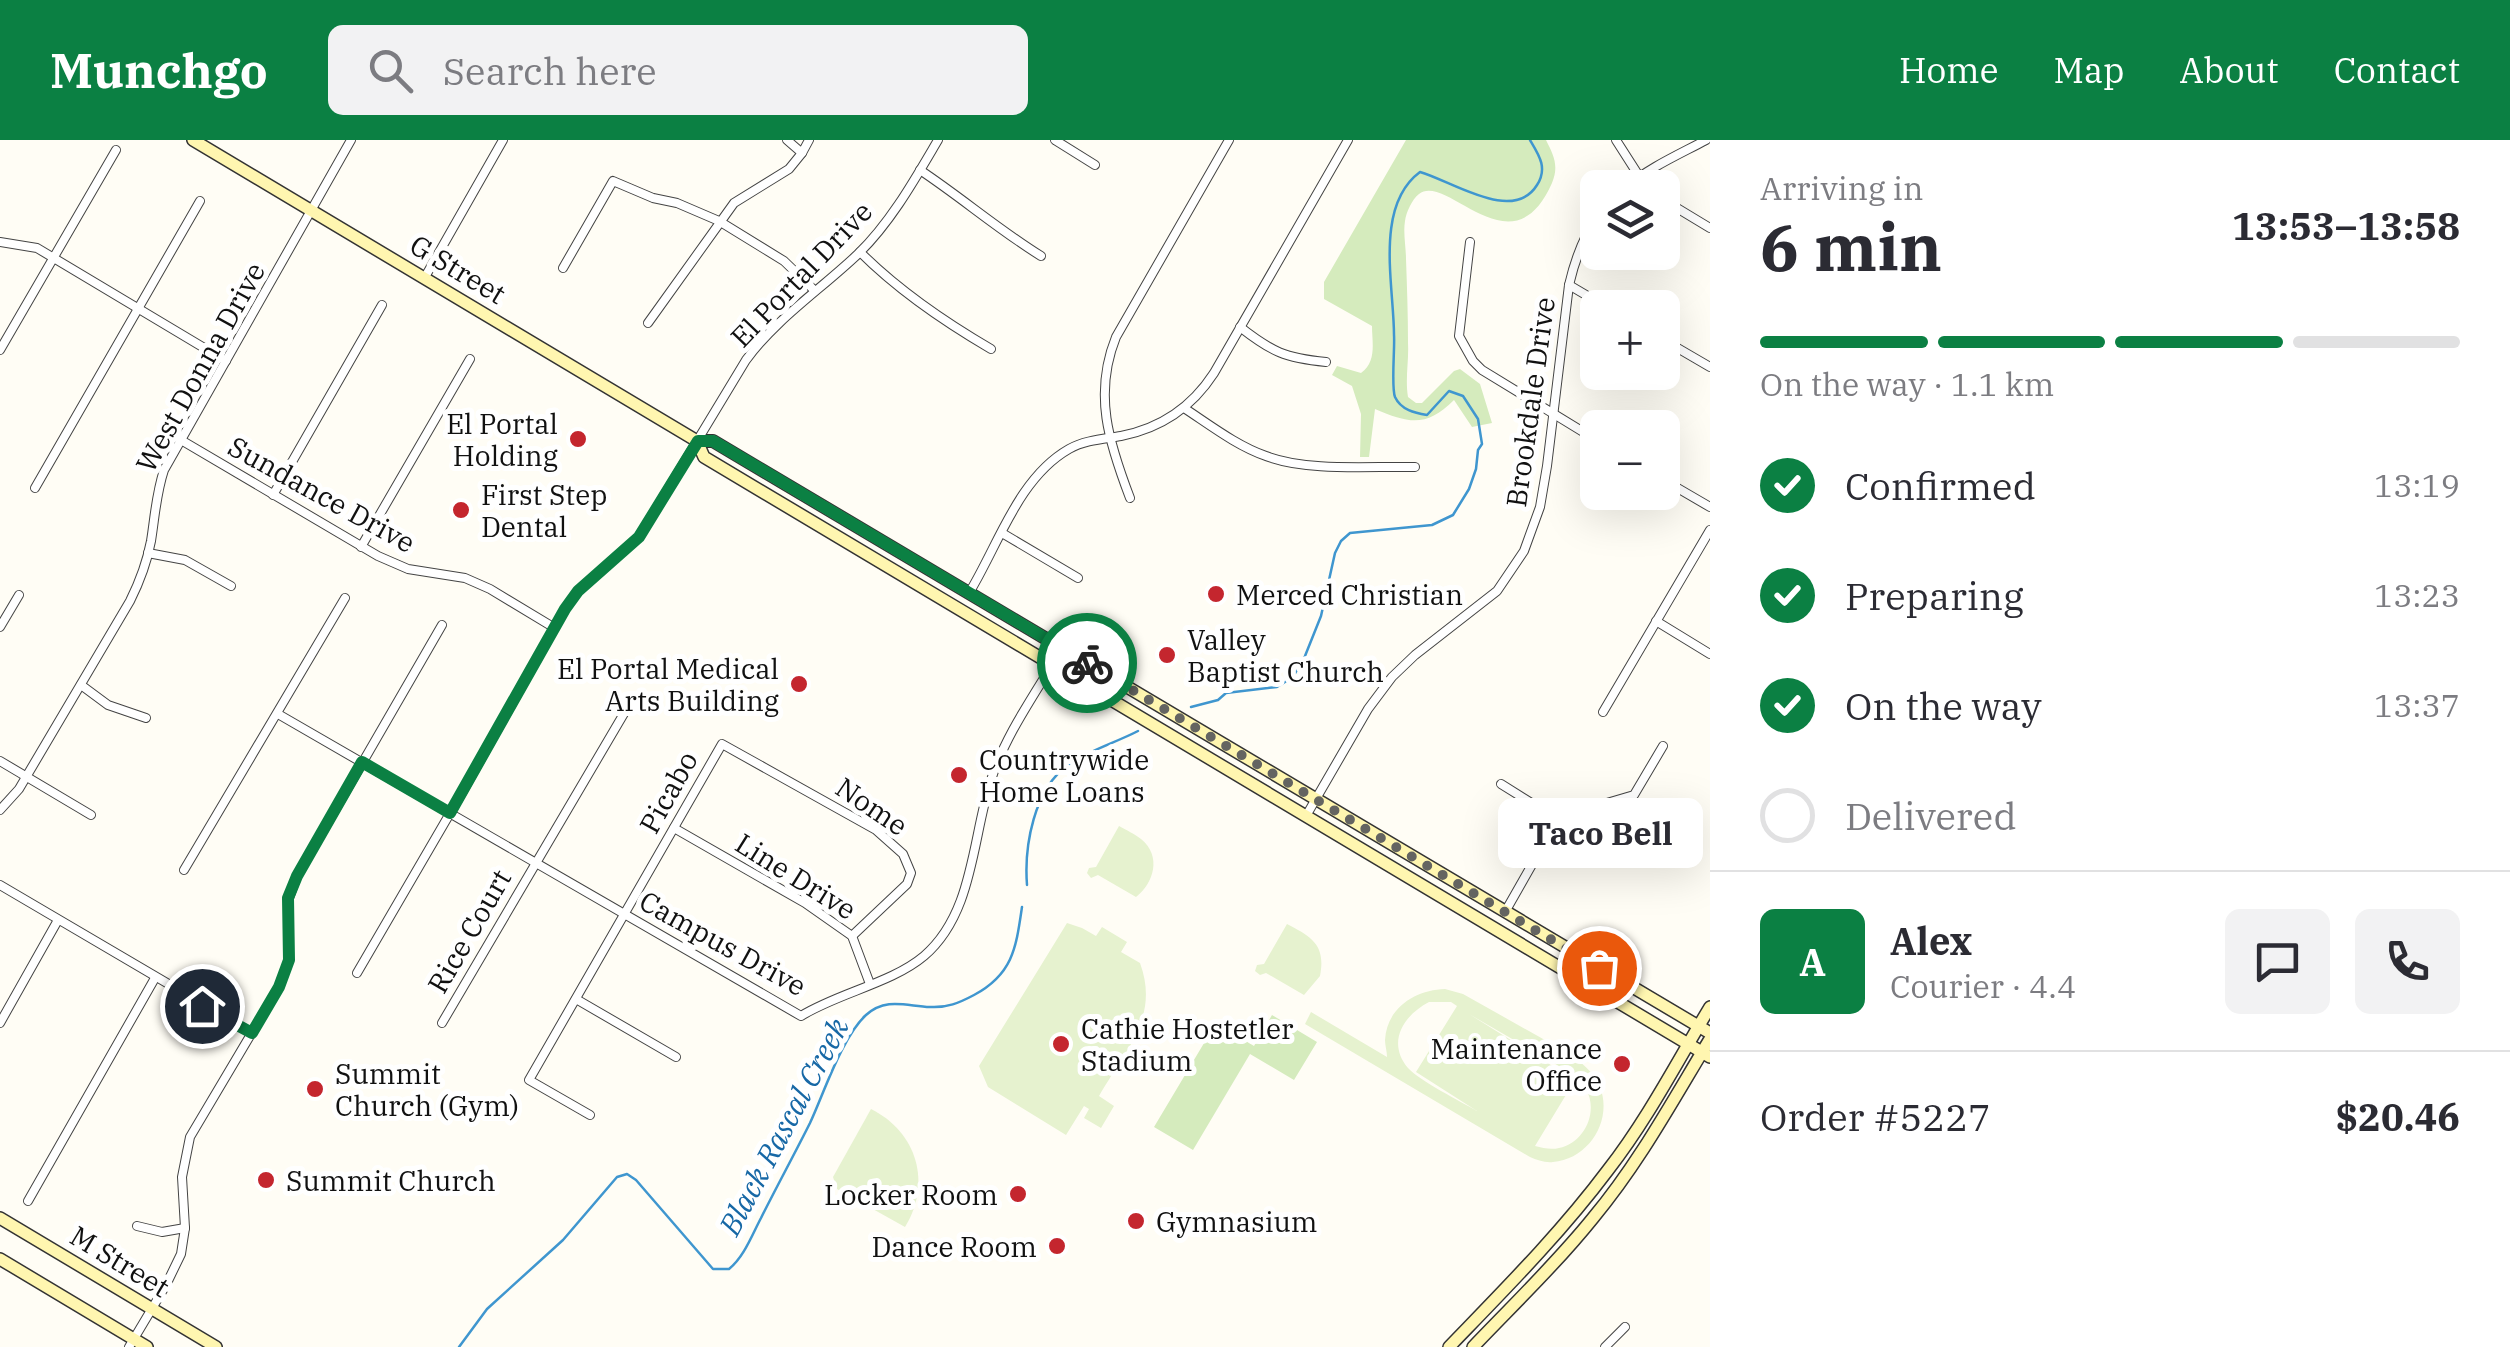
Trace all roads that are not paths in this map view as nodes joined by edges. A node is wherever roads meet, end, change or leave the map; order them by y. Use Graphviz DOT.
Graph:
graph roads {
  1 [pos="194,140"];
  2 [pos="351,140"];
  3 [pos="503,140"];
  4 [pos="786,140"];
  5 [pos="809,140"];
  6 [pos="938,140"];
  7 [pos="1055,140"];
  8 [pos="1229,140"];
  9 [pos="1348,140"];
  10 [pos="1616,140"];
  11 [pos="1706,140"];
  12 [pos="116,150"];
  13 [pos="802,152"];
  14 [pos="1096,165"];
  15 [pos="920,170"];
  16 [pos="1635,170"];
  17 [pos="1650,170"];
  18 [pos="200,201"];
  19 [pos="1680,210"];
  20 [pos="312,211"];
  21 [pos="719,221"];
  22 [pos="1710,228"];
  23 [pos="0,242"];
  24 [pos="1470,242"];
  25 [pos="1580,247"];
  26 [pos="860,252"];
  27 [pos="1041,256"];
  28 [pos="54,259"];
  29 [pos="564,268"];
  30 [pos="425,278"];
  31 [pos="1569,285"];
  32 [pos="814,290"];
  33 [pos="1580,291"];
  34 [pos="382,306"];
  35 [pos="138,308"];
  36 [pos="648,323"];
  37 [pos="1240,327"];
  38 [pos="990,349"];
  39 [pos="0,350"];
  40 [pos="1680,350"];
  41 [pos="470,359"];
  42 [pos="226,361"];
  43 [pos="1326,362"];
  44 [pos="1710,367"];
  45 [pos="1184,408"];
  46 [pos="1553,414"];
  47 [pos="1580,430"];
  48 [pos="1109,438"];
  49 [pos="180,440"];
  50 [pos="698,441"];
  51 [pos="1415,467"];
  52 [pos="35,488"];
  53 [pos="1680,490"];
  54 [pos="273,494"];
  55 [pos="1130,498"];
  56 [pos="1710,507"];
  57 [pos="1710,530"];
  58 [pos="1002,532"];
  59 [pos="361,546"];
  60 [pos="148,552"];
  61 [pos="1078,578"];
  62 [pos="232,586"];
  63 [pos="969,594"];
  64 [pos="18,595"];
  65 [pos="345,598"];
  66 [pos="1656,622"];
  67 [pos="442,625"];
  68 [pos="0,627"];
  69 [pos="554,627"];
  70 [pos="1710,654"];
  71 [pos="1052,665"];
  72 [pos="81,685"];
  73 [pos="626,710"];
  74 [pos="1603,712"];
  75 [pos="278,714"];
  76 [pos="146,718"];
  77 [pos="722,744"];
  78 [pos="1664,746"];
  79 [pos="0,761"];
  80 [pos="362,762"];
  81 [pos="27,777"];
  82 [pos="1501,784"];
  83 [pos="1315,799"];
  84 [pos="0,810"];
  85 [pos="450,813"];
  86 [pos="92,815"];
  87 [pos="1306,816"];
  88 [pos="1559,817"];
  89 [pos="674,828"];
  90 [pos="534,862"];
  91 [pos="184,870"];
  92 [pos="0,885"];
  93 [pos="1504,912"];
  94 [pos="625,915"];
  95 [pos="58,920"];
  96 [pos="1494,928"];
  97 [pos="852,936"];
  98 [pos="357,974"];
  99 [pos="155,978"];
  100 [pos="870,984"];
  101 [pos="576,999"];
  102 [pos="1710,1008"];
  103 [pos="442,1022"];
  104 [pos="0,1023"];
  105 [pos="252,1033"];
  106 [pos="1706,1033"];
  107 [pos="1688,1044"];
  108 [pos="1706,1055"];
  109 [pos="676,1056"];
  110 [pos="590,1115"];
  111 [pos="1610,1168"];
  112 [pos="28,1201"];
  113 [pos="1595,1216"];
  114 [pos="0,1218"];
  115 [pos="137,1226"];
  116 [pos="185,1228"];
  117 [pos="0,1259"];
  118 [pos="152,1310"];
  119 [pos="1625,1327"];
  120 [pos="131,1343"];
  121 [pos="147,1347"];
  122 [pos="216,1347"];
  123 [pos="1448,1347"];
  124 [pos="1473,1347"];
  125 [pos="1606,1347"];
  1 -- 20 [label="street, G Street"];
  2 -- 20 [label="street, West Donna Drive"];
  3 -- 30 [label="street"];
  4 -- 13 [label="street"];
  5 -- 13 [label="street"];
  6 -- 15 [label="street, El Portal Drive"];
  7 -- 14 [label="street"];
  8 -- 48 [label="street"];
  9 -- 37 [label="street"];
  10 -- 16 [label="street"];
  11 -- 17 [label="street"];
  12 -- 28 [label="street"];
  13 -- 21 [label="street"];
  15 -- 26 [label="street, El Portal Drive"];
  15 -- 27 [label="street"];
  18 -- 35 [label="street"];
  19 -- 22 [label="street"];
  20 -- 30 [label="street, G Street"];
  20 -- 42 [label="street, West Donna Drive"];
  21 -- 29 [label="street"];
  21 -- 32 [label="street"];
  21 -- 36 [label="street"];
  23 -- 28 [label="street"];
  24 -- 46 [label="street"];
  25 -- 31 [label="street, Brookdale Drive"];
  26 -- 32 [label="street, El Portal Drive"];
  26 -- 38 [label="street"];
  28 -- 35 [label="street"];
  28 -- 39 [label="street"];
  30 -- 50 [label="street, G Street"];
  31 -- 33 [label="street"];
  31 -- 46 [label="street, Brookdale Drive"];
  32 -- 50 [label="street, El Portal Drive"];
  34 -- 54 [label="street"];
  35 -- 42 [label="street"];
  35 -- 52 [label="street"];
  37 -- 43 [label="street"];
  37 -- 45 [label="street"];
  40 -- 44 [label="street"];
  41 -- 59 [label="street"];
  42 -- 49 [label="street, West Donna Drive"];
  45 -- 48 [label="street"];
  45 -- 51 [label="street"];
  46 -- 47 [label="street"];
  46 -- 83 [label="street, Brookdale Drive"];
  48 -- 55 [label="street"];
  48 -- 58 [label="street"];
  49 -- 54 [label="street, Sundance Drive"];
  49 -- 60 [label="street, West Donna Drive"];
  50 -- 63 [label="street, G Street"];
  50 -- 69 [label="street, El Portal Drive"];
  50 -- 71 [label="street, G Street"];
  53 -- 56 [label="street"];
  54 -- 59 [label="street, Sundance Drive"];
  57 -- 66 [label="street"];
  58 -- 61 [label="street"];
  58 -- 63 [label="street"];
  59 -- 69 [label="street, Sundance Drive"];
  60 -- 62 [label="street"];
  60 -- 72 [label="street, West Donna Drive"];
  63 -- 83 [label="street, G Street"];
  64 -- 68 [label="street"];
  65 -- 75 [label="street"];
  66 -- 70 [label="street"];
  66 -- 74 [label="street"];
  67 -- 80 [label="street"];
  69 -- 85 [label="street, El Portal Drive"];
  71 -- 87 [label="street, G Street"];
  71 -- 100 [label="street, Campus Drive"];
  72 -- 76 [label="street"];
  72 -- 81 [label="street, West Donna Drive"];
  73 -- 90 [label="street, Rice Court"];
  75 -- 80 [label="street, Campus Drive"];
  75 -- 91 [label="street"];
  77 -- 89 [label="street, Picabo"];
  77 -- 97 [label="street, Nome"];
  78 -- 88 [label="street"];
  79 -- 81 [label="street"];
  80 -- 85 [label="street, Campus Drive"];
  80 -- 105 [label="street"];
  81 -- 84 [label="street, West Donna Drive"];
  81 -- 86 [label="street"];
  82 -- 88 [label="street"];
  83 -- 87 [label="street, Brookdale Drive"];
  83 -- 93 [label="street, G Street"];
  85 -- 90 [label="street, Campus Drive"];
  85 -- 98 [label="street, El Portal Drive"];
  87 -- 96 [label="street, G Street"];
  88 -- 93 [label="street"];
  89 -- 94 [label="street, Picabo"];
  89 -- 97 [label="street, Line Drive"];
  90 -- 94 [label="street, Campus Drive"];
  90 -- 103 [label="street, Rice Court"];
  92 -- 95 [label="street"];
  93 -- 96 [label="street"];
  93 -- 106 [label="street, G Street"];
  94 -- 100 [label="street, Campus Drive"];
  94 -- 101 [label="street, Picabo"];
  95 -- 99 [label="street"];
  95 -- 104 [label="street"];
  96 -- 107 [label="street, G Street"];
  97 -- 100 [label="street, Line Drive"];
  99 -- 105 [label="street"];
  99 -- 112 [label="street"];
  101 -- 109 [label="street"];
  101 -- 110 [label="street, Picabo"];
  102 -- 106 [label="street"];
  105 -- 116 [label="street"];
  106 -- 107 [label="street"];
  106 -- 108 [label="street"];
  107 -- 108 [label="street, G Street"];
  107 -- 111 [label="street"];
  108 -- 113 [label="street"];
  111 -- 113 [label="street"];
  111 -- 123 [label="street"];
  113 -- 124 [label="street"];
  114 -- 118 [label="street, M Street"];
  115 -- 116 [label="street"];
  116 -- 118 [label="street"];
  117 -- 120 [label="street"];
  118 -- 120 [label="street"];
  118 -- 122 [label="street, M Street"];
  119 -- 125 [label="street"];
  120 -- 121 [label="street"];
}
